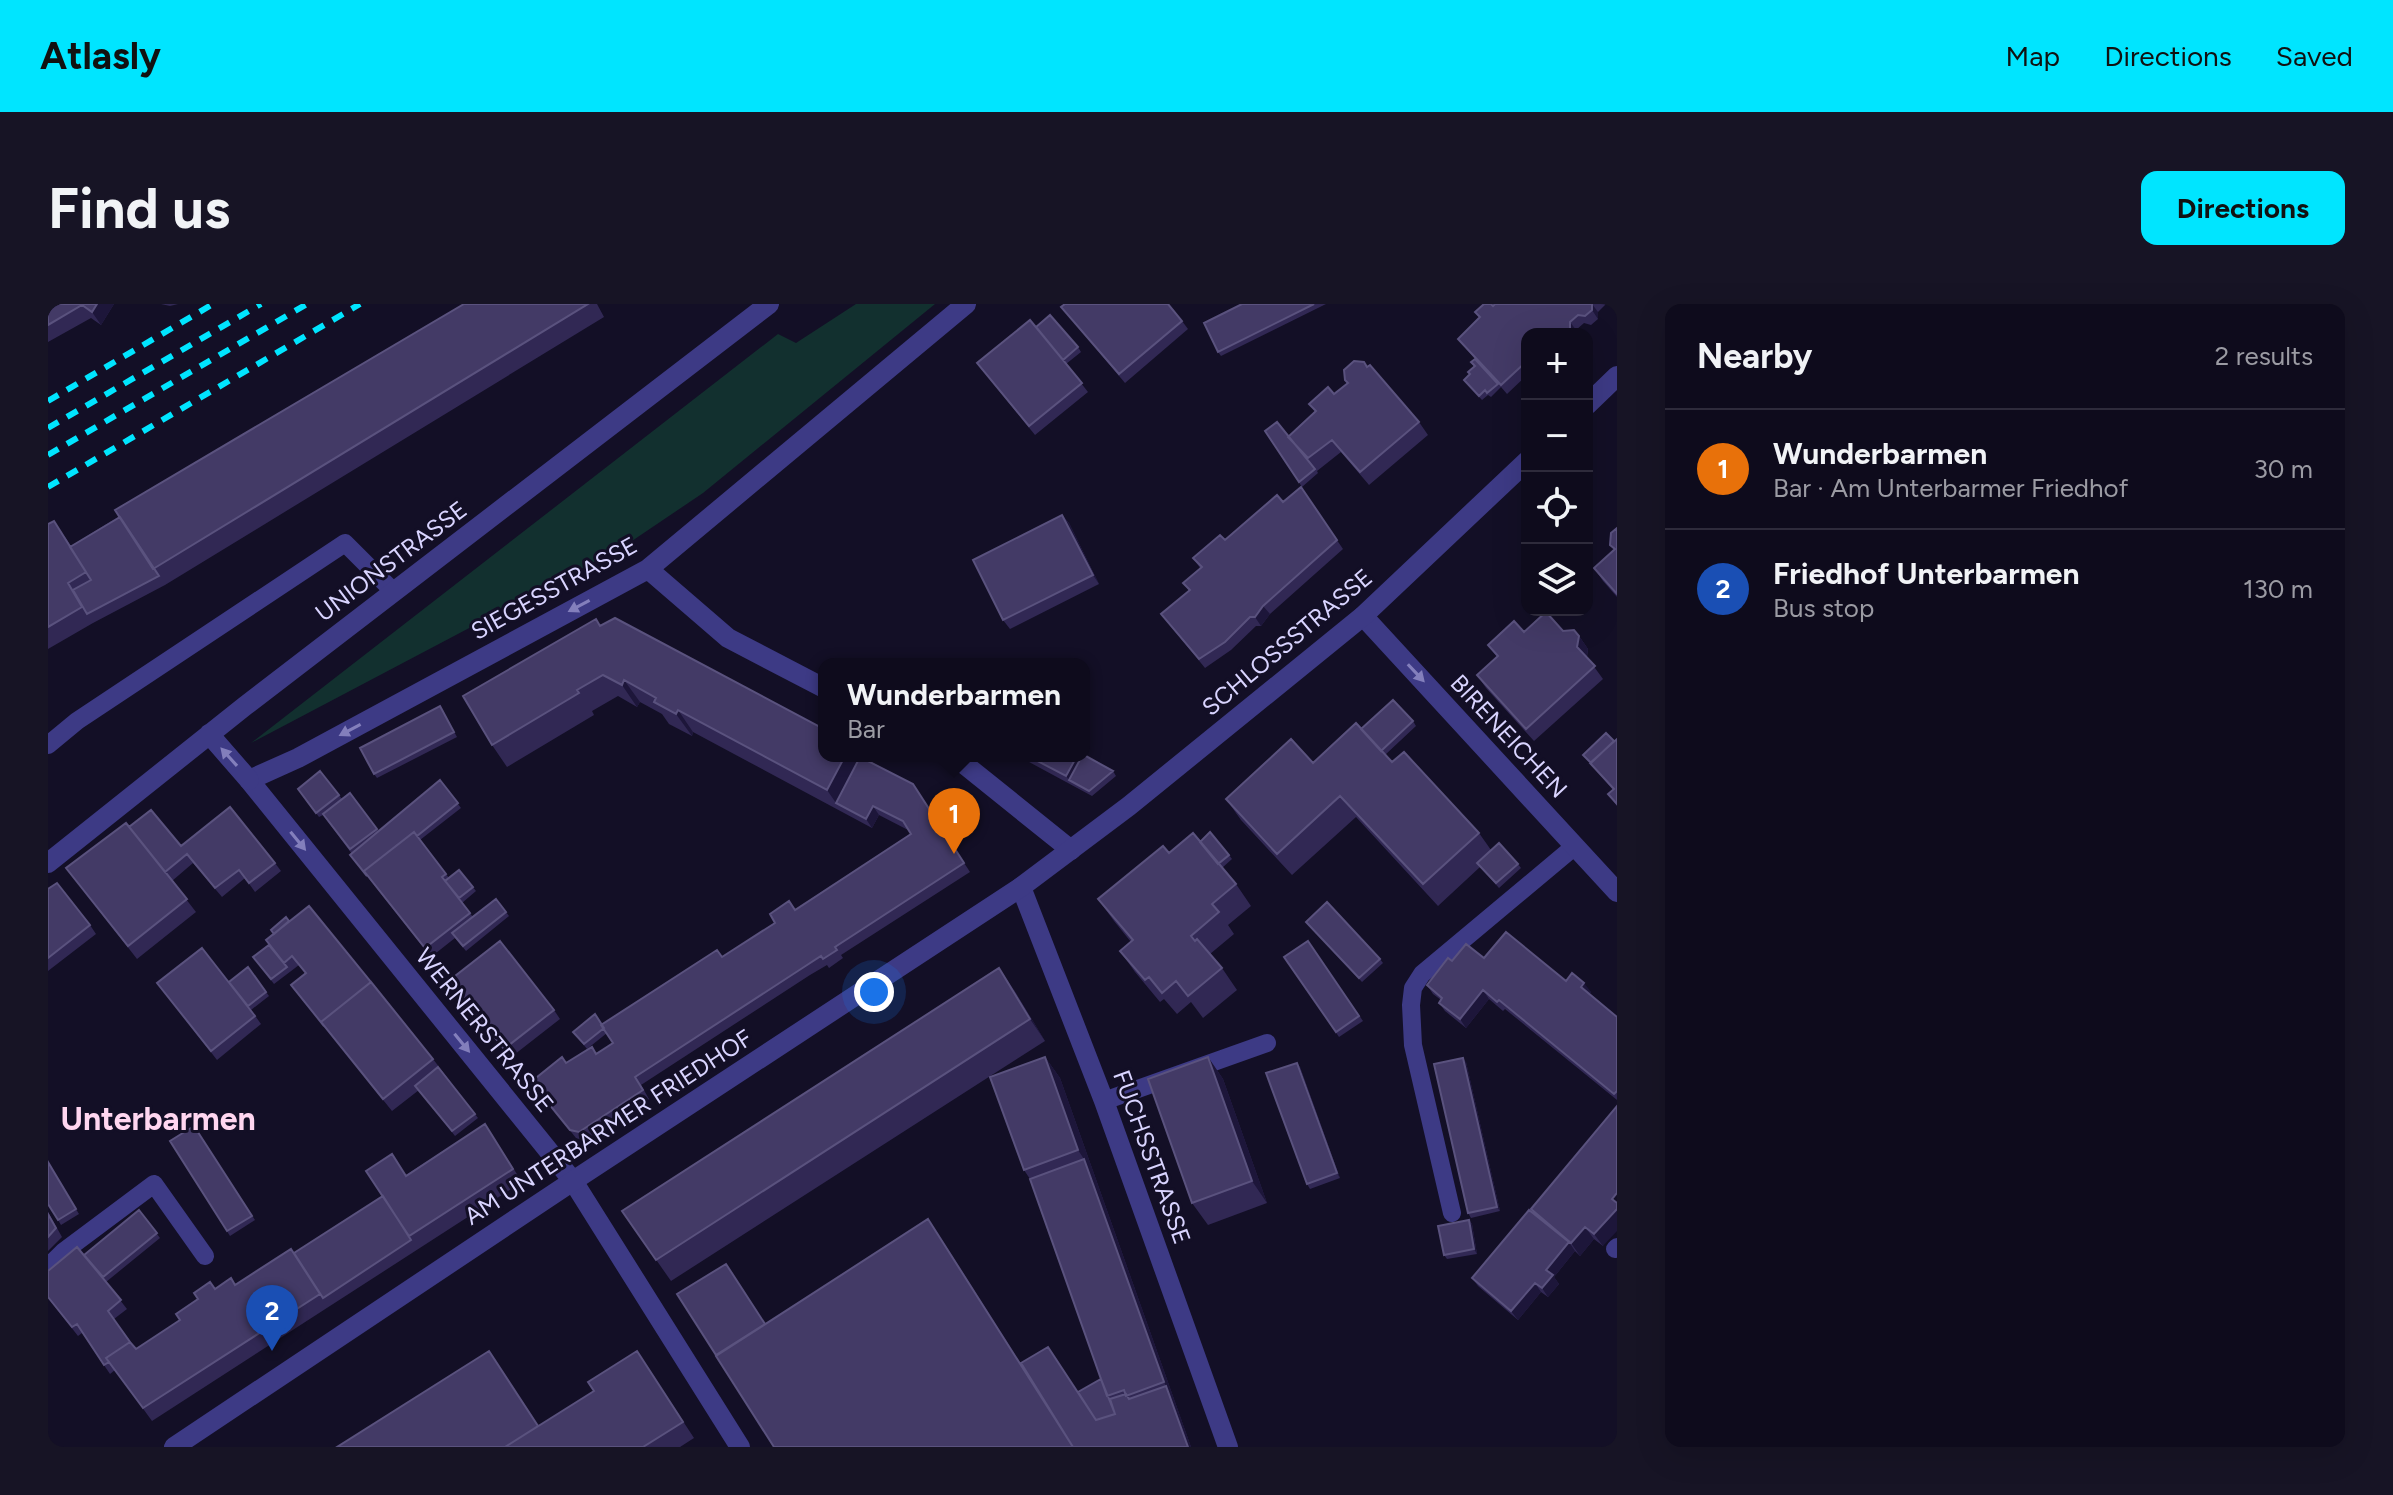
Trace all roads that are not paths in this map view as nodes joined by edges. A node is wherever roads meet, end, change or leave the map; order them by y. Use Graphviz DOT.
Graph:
graph roads {
  1 [pos="769,304"];
  2 [pos="966,304"];
  3 [pos="1617,376"];
  4 [pos="1592,400"];
  5 [pos="1521,467"];
  6 [pos="648,569"];
  7 [pos="394,592"];
  8 [pos="1363,616"];
  9 [pos="818,685"];
  10 [pos="209,734"];
  11 [pos="48,745"];
  12 [pos="961,762"];
  13 [pos="249,780"];
  14 [pos="1575,846"];
  15 [pos="1071,850"];
  16 [pos="48,863"];
  17 [pos="1021,887"];
  18 [pos="1617,892"];
  19 [pos="1267,1043"];
  20 [pos="1104,1101"];
  21 [pos="573,1181"];
  22 [pos="1452,1213"];
  23 [pos="205,1256"];
  24 [pos="48,1267"];
  25 [pos="174,1447"];
  26 [pos="740,1447"];
  27 [pos="1228,1447"];
  1 -- 7 [label="street, UNIONSTRASSE"];
  2 -- 6 [label="street, SIEGESSTRASSE"];
  3 -- 4 [label="street"];
  5 -- 8 [label="street, SCHLOSSSTRASSE"];
  6 -- 9 [label="street"];
  6 -- 13 [label="street, SIEGESSTRASSE, one-way"];
  7 -- 10 [label="street, UNIONSTRASSE"];
  7 -- 11 [label="lane"];
  8 -- 14 [label="street, BIRENEICHEN, one-way"];
  8 -- 15 [label="street, SCHLOSSSTRASSE"];
  13 -- 10 [label="street, WERNERSTRASSE, one-way"];
  10 -- 16 [label="street, UNIONSTRASSE"];
  12 -- 15 [label="street"];
  13 -- 21 [label="street, WERNERSTRASSE, one-way"];
  14 -- 18 [label="street, BIRENEICHEN"];
  14 -- 22 [label="lane"];
  15 -- 17 [label="street, AM UNTERBARMER FRIEDHOF"];
  17 -- 20 [label="street, FUCHSSTRASSE"];
  17 -- 21 [label="street, AM UNTERBARMER FRIEDHOF"];
  19 -- 20 [label="lane"];
  20 -- 27 [label="street, FUCHSSTRASSE"];
  21 -- 25 [label="street, AM UNTERBARMER FRIEDHOF"];
  21 -- 26 [label="street, WERNERSTRASSE"];
  23 -- 24 [label="lane"];
}
